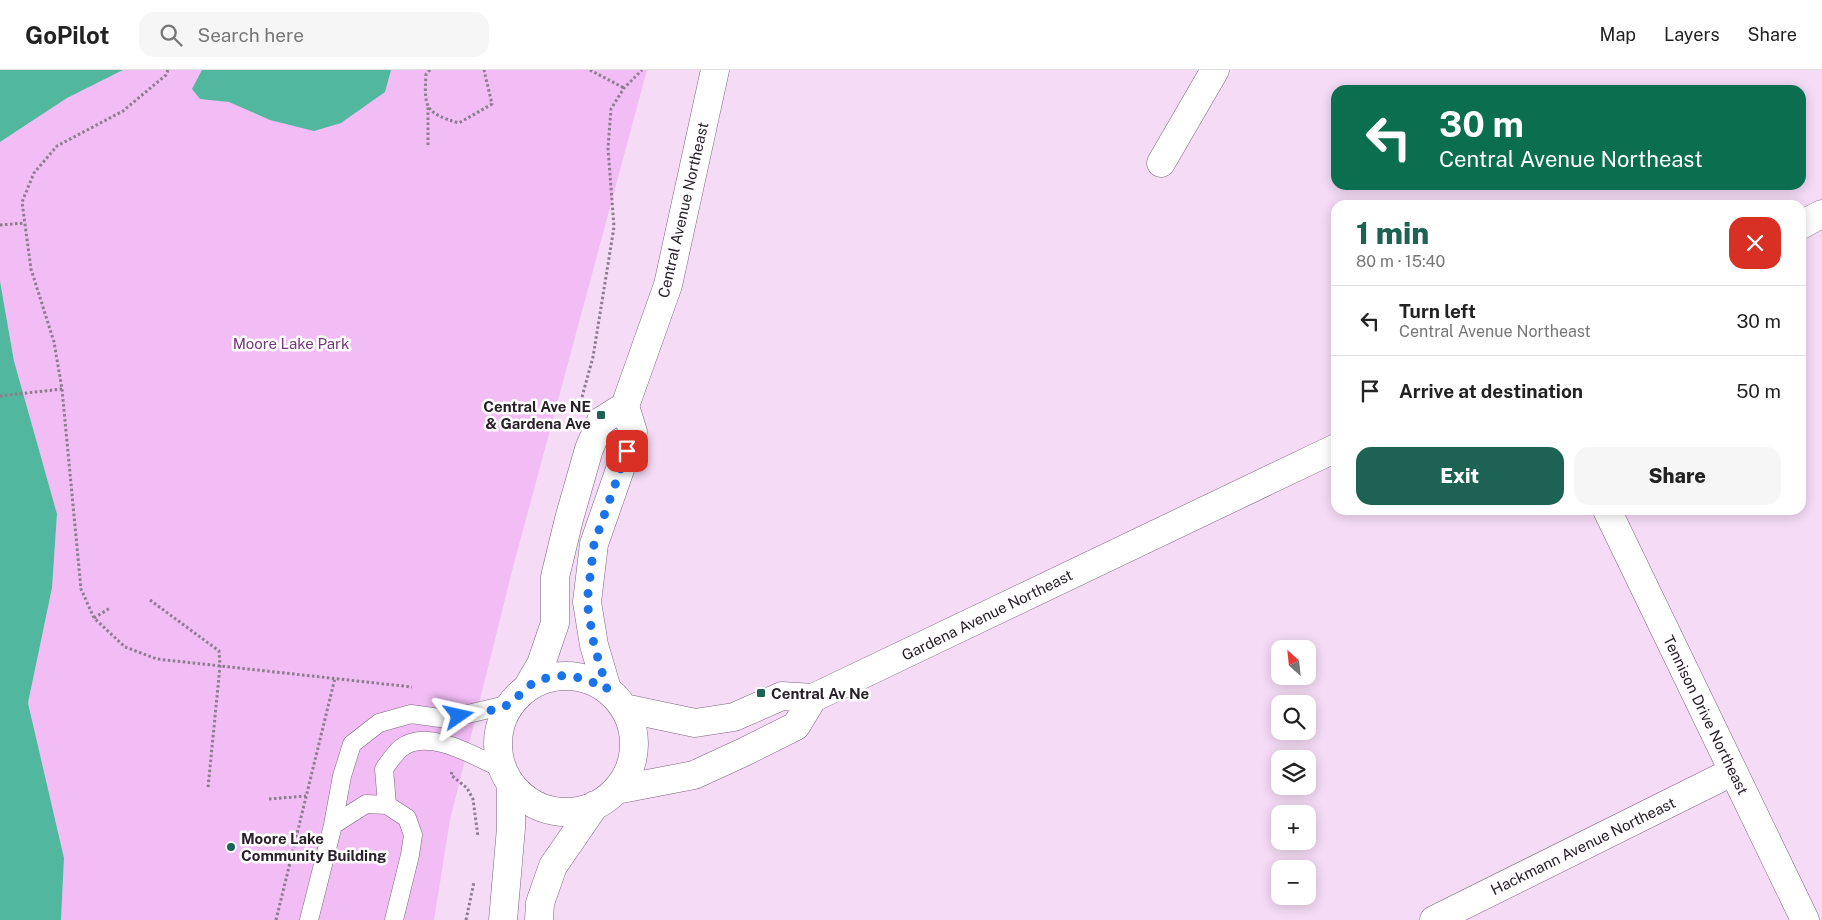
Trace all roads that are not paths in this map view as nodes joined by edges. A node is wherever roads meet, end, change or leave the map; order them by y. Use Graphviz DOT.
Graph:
graph roads {
  1 [pos="715,70"];
  2 [pos="1215,70"];
  3 [pos="1161,163"];
  4 [pos="1822,214"];
  5 [pos="1806,222"];
  6 [pos="624,406"];
  7 [pos="1331,450"];
  8 [pos="1609,515"];
  9 [pos="518,696"];
  10 [pos="616,698"];
  11 [pos="813,698"];
  12 [pos="1732,772"];
  13 [pos="507,776"];
  14 [pos="606,798"];
  15 [pos="387,805"];
  16 [pos="333,825"];
  17 [pos="309,920"];
  18 [pos="394,920"];
  19 [pos="503,920"];
  20 [pos="539,920"];
  21 [pos="1434,920"];
  22 [pos="1805,920"];
  1 -- 6 [label="street, Central Avenue Northeast"];
  2 -- 3 [label="street"];
  4 -- 5 [label="street"];
  6 -- 9 [label="street"];
  6 -- 10 [label="street"];
  7 -- 11 [label="street, Gardena Avenue Northeast"];
  8 -- 12 [label="street, Tennison Drive Northeast"];
  9 -- 10 [label="street"];
  9 -- 13 [label="street"];
  9 -- 16 [label="lane"];
  10 -- 11 [label="street, Gardena Avenue Northeast"];
  10 -- 14 [label="street"];
  11 -- 14 [label="street"];
  12 -- 21 [label="street, Hackmann Avenue Northeast"];
  12 -- 22 [label="street, Tennison Drive Northeast"];
  13 -- 14 [label="street"];
  13 -- 15 [label="lane"];
  13 -- 19 [label="street"];
  14 -- 20 [label="street"];
  15 -- 16 [label="lane"];
  15 -- 18 [label="lane"];
  16 -- 17 [label="lane"];
}
